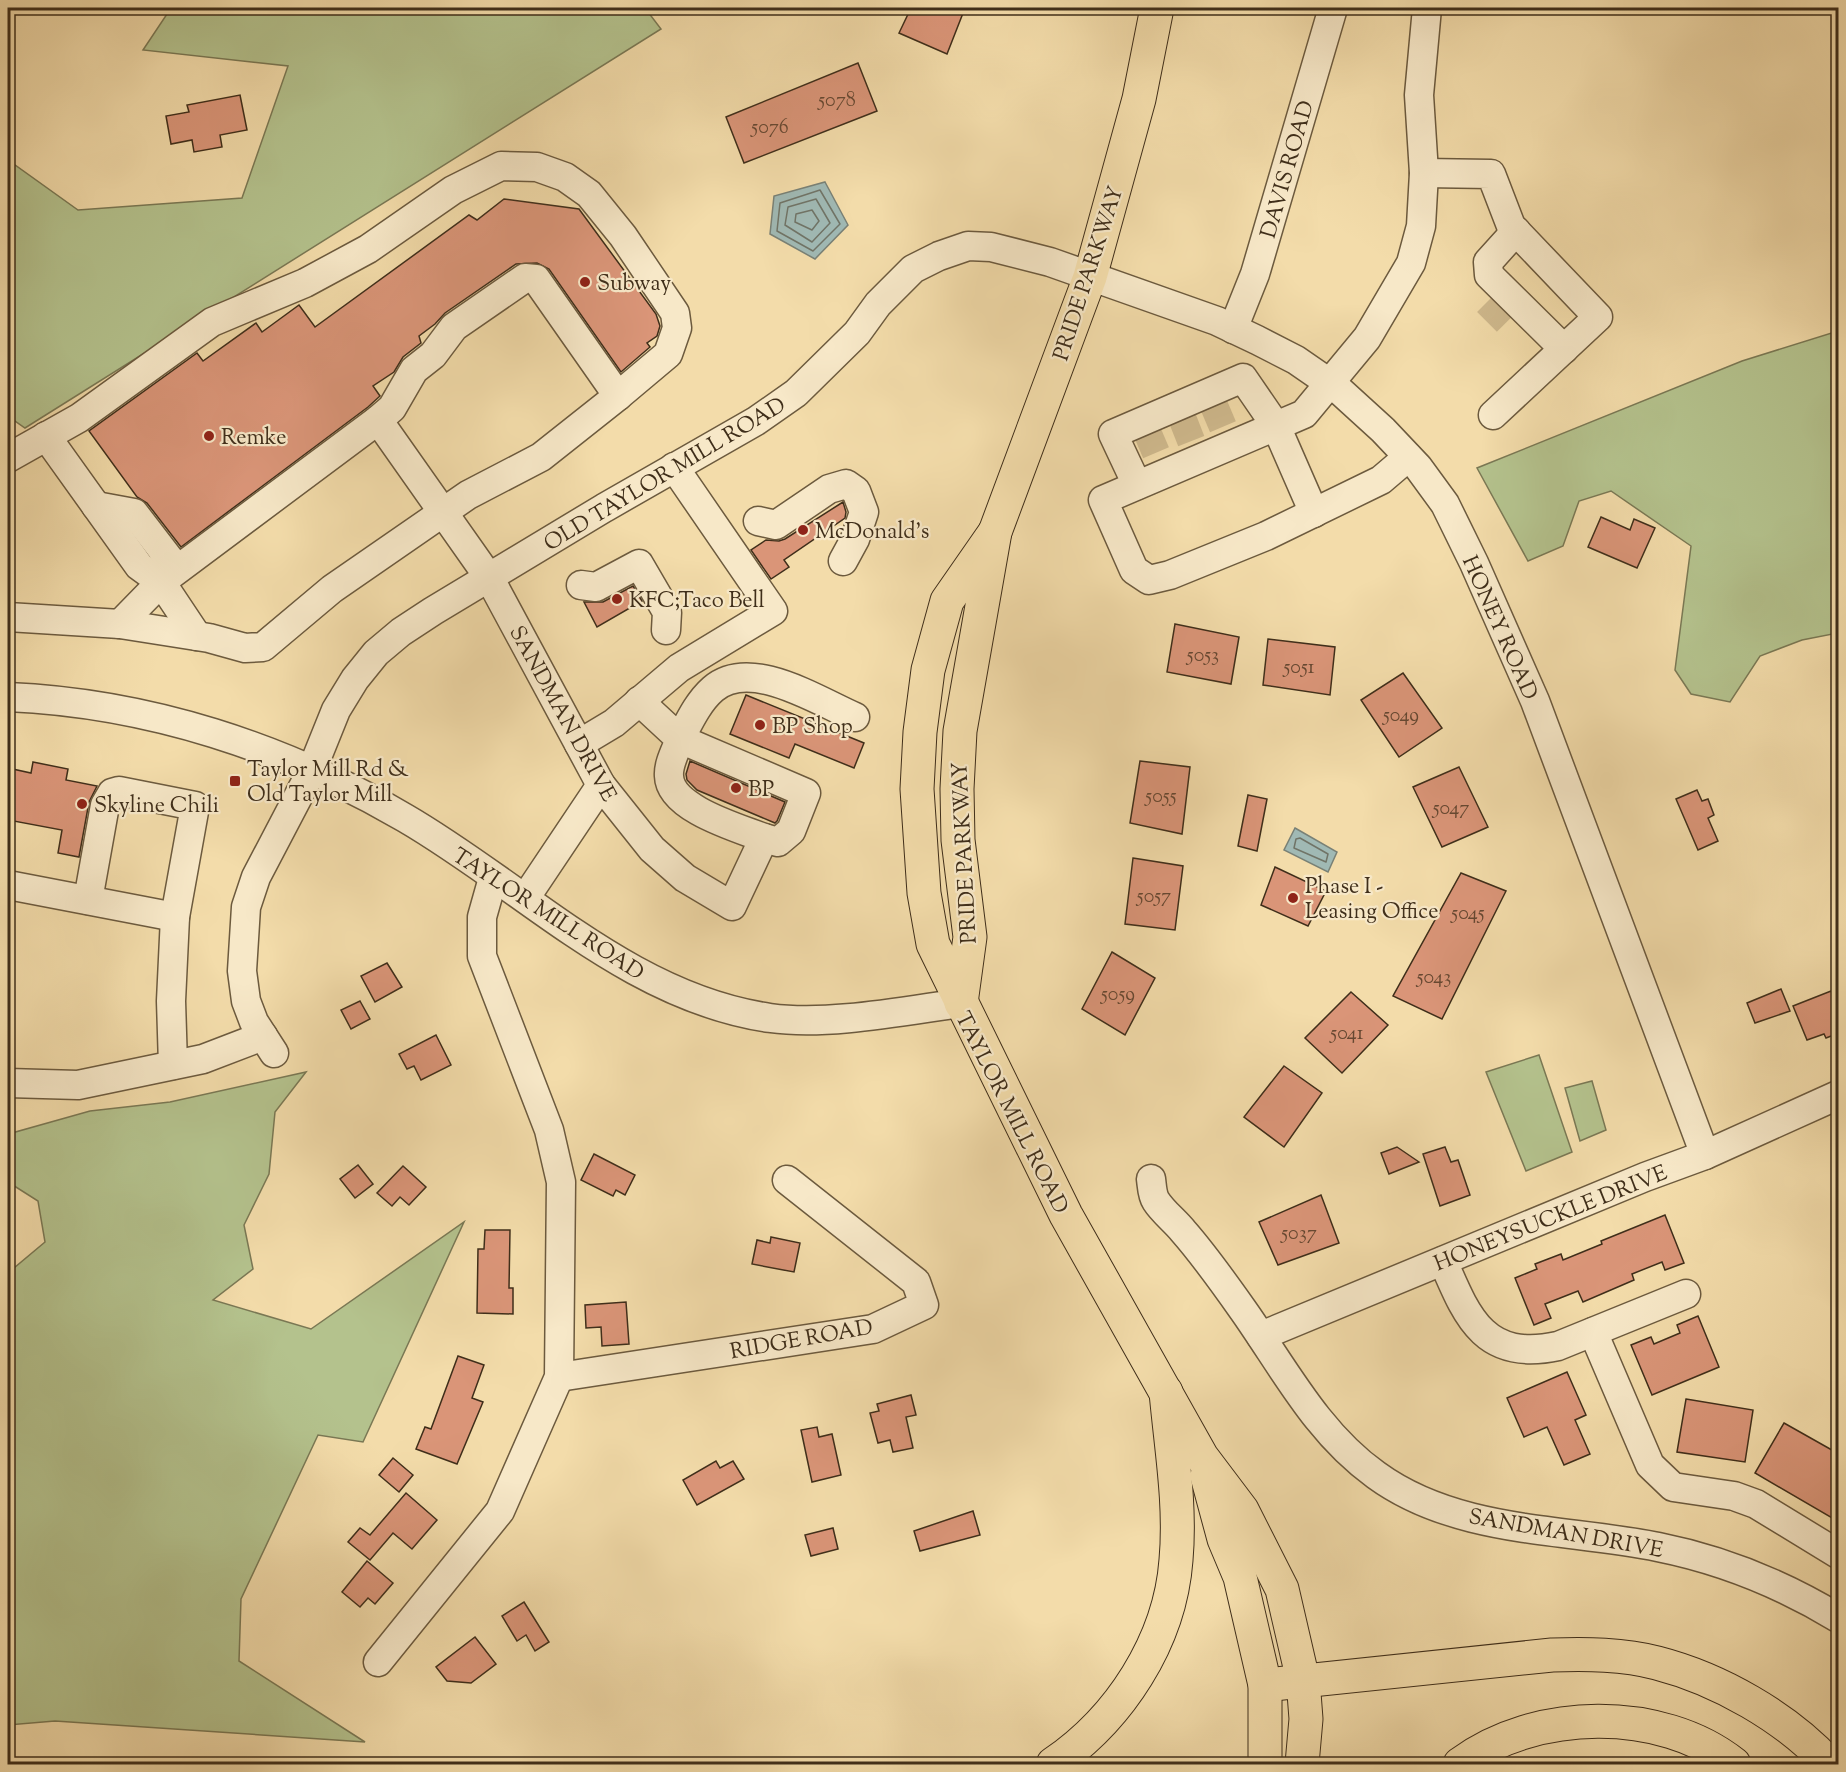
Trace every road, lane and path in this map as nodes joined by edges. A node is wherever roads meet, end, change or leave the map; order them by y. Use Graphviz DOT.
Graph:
graph roads {
  1 [pos="1157,8"];
  2 [pos="1333,8"];
  3 [pos="1427,8"];
  4 [pos="1424,173"];
  5 [pos="1516,231"];
  6 [pos="1090,277"];
  7 [pos="1508,323"];
  8 [pos="1541,328"];
  9 [pos="1233,329"];
  10 [pos="1564,349"];
  11 [pos="1330,384"];
  12 [pos="618,396"];
  13 [pos="1493,415"];
  14 [pos="378,420"];
  15 [pos="1276,426"];
  16 [pos="46,436"];
  17 [pos="1408,457"];
  18 [pos="8,458"];
  19 [pos="674,467"];
  20 [pos="1137,485"];
  21 [pos="444,510"];
  22 [pos="1314,513"];
  23 [pos="758,521"];
  24 [pos="843,561"];
  25 [pos="169,576"];
  26 [pos="490,579"];
  27 [pos="581,585"];
  28 [pos="8,617"];
  29 [pos="120,624"];
  30 [pos="666,630"];
  31 [pos="197,636"];
  32 [pos="8,696"];
  33 [pos="639,701"];
  34 [pos="855,717"];
  35 [pos="680,739"];
  36 [pos="579,744"];
  37 [pos="311,772"];
  38 [pos="601,785"];
  39 [pos="764,838"];
  40 [pos="493,878"];
  41 [pos="8,885"];
  42 [pos="526,897"];
  43 [pos="87,900"];
  44 [pos="175,917"];
  45 [pos="961,1003"];
  46 [pos="173,1065"];
  47 [pos="8,1083"];
  48 [pos="1839,1095"];
  49 [pos="1706,1155"];
  50 [pos="1151,1179"];
  51 [pos="787,1180"];
  52 [pos="1443,1261"];
  53 [pos="1686,1294"];
  54 [pos="1593,1332"];
  55 [pos="1261,1336"];
  56 [pos="559,1377"];
  57 [pos="1166,1392"];
  58 [pos="1202,1457"];
  59 [pos="1839,1554"];
  60 [pos="1839,1618"];
  61 [pos="378,1662"];
  62 [pos="1303,1680"];
  63 [pos="1265,1685"];
  64 [pos="1053,1764"];
  65 [pos="1265,1764"];
  66 [pos="1302,1764"];
  67 [pos="1460,1764"];
  68 [pos="1734,1764"];
  69 [pos="1829,1764"];
  1 -- 6 [label="main road, PRIDE PARKWAY"];
  2 -- 9 [label="street, DAVIS ROAD"];
  3 -- 4 [label="street"];
  4 -- 5 [label="street"];
  4 -- 11 [label="street"];
  5 -- 8 [label="street"];
  5 -- 10 [label="street"];
  6 -- 9 [label="street, HONEY ROAD"];
  6 -- 19 [label="street, OLD TAYLOR MILL ROAD"];
  6 -- 45 [label="main road, PRIDE PARKWAY"];
  7 -- 8 [label="street"];
  8 -- 10 [label="street"];
  9 -- 11 [label="street, HONEY ROAD"];
  10 -- 13 [label="street"];
  11 -- 15 [label="street"];
  11 -- 17 [label="street, HONEY ROAD"];
  12 -- 14 [label="street"];
  12 -- 16 [label="street"];
  12 -- 21 [label="street"];
  14 -- 21 [label="street, SANDMAN DRIVE"];
  14 -- 25 [label="street"];
  15 -- 20 [label="street"];
  15 -- 20 [label="street"];
  15 -- 22 [label="street"];
  16 -- 18 [label="street"];
  16 -- 25 [label="street"];
  17 -- 22 [label="street"];
  17 -- 49 [label="street, HONEY ROAD"];
  19 -- 26 [label="street, OLD TAYLOR MILL ROAD"];
  19 -- 33 [label="street"];
  20 -- 22 [label="street"];
  21 -- 26 [label="street, SANDMAN DRIVE"];
  21 -- 31 [label="street"];
  23 -- 24 [label="street"];
  25 -- 29 [label="street"];
  25 -- 31 [label="street"];
  26 -- 36 [label="street, SANDMAN DRIVE"];
  26 -- 37 [label="street, OLD TAYLOR MILL ROAD"];
  27 -- 30 [label="street"];
  28 -- 29 [label="street"];
  29 -- 31 [label="street"];
  32 -- 37 [label="street, TAYLOR MILL ROAD"];
  33 -- 35 [label="street"];
  33 -- 36 [label="street"];
  34 -- 35 [label="street"];
  35 -- 39 [label="street"];
  35 -- 39 [label="street"];
  36 -- 38 [label="street, SANDMAN DRIVE"];
  37 -- 40 [label="street, TAYLOR MILL ROAD"];
  37 -- 46 [label="street, OLD TAYLOR MILL ROAD"];
  38 -- 39 [label="street, SANDMAN DRIVE"];
  38 -- 42 [label="street"];
  40 -- 42 [label="street, TAYLOR MILL ROAD"];
  40 -- 56 [label="street"];
  41 -- 43 [label="street"];
  42 -- 45 [label="street, TAYLOR MILL ROAD"];
  43 -- 44 [label="street"];
  43 -- 44 [label="street"];
  44 -- 46 [label="street"];
  45 -- 57 [label="main road, TAYLOR MILL ROAD"];
  46 -- 47 [label="street"];
  48 -- 49 [label="street, HONEYSUCKLE DRIVE"];
  49 -- 52 [label="street, HONEYSUCKLE DRIVE"];
  50 -- 55 [label="street, SANDMAN DRIVE"];
  51 -- 56 [label="street, RIDGE ROAD"];
  52 -- 54 [label="street"];
  52 -- 55 [label="street, HONEYSUCKLE DRIVE"];
  53 -- 54 [label="street"];
  54 -- 59 [label="street"];
  55 -- 60 [label="street, SANDMAN DRIVE"];
  56 -- 61 [label="street"];
  57 -- 58 [label="main road, TAYLOR MILL ROAD"];
  57 -- 64 [label="main road"];
  58 -- 62 [label="main road, TAYLOR MILL ROAD"];
  58 -- 63 [label="main road, TAYLOR MILL ROAD"];
  62 -- 63 [label="main road"];
  62 -- 66 [label="main road, TAYLOR MILL ROAD"];
  62 -- 69 [label="main road"];
  63 -- 65 [label="main road, TAYLOR MILL ROAD"];
  67 -- 68 [label="main road"];
}
